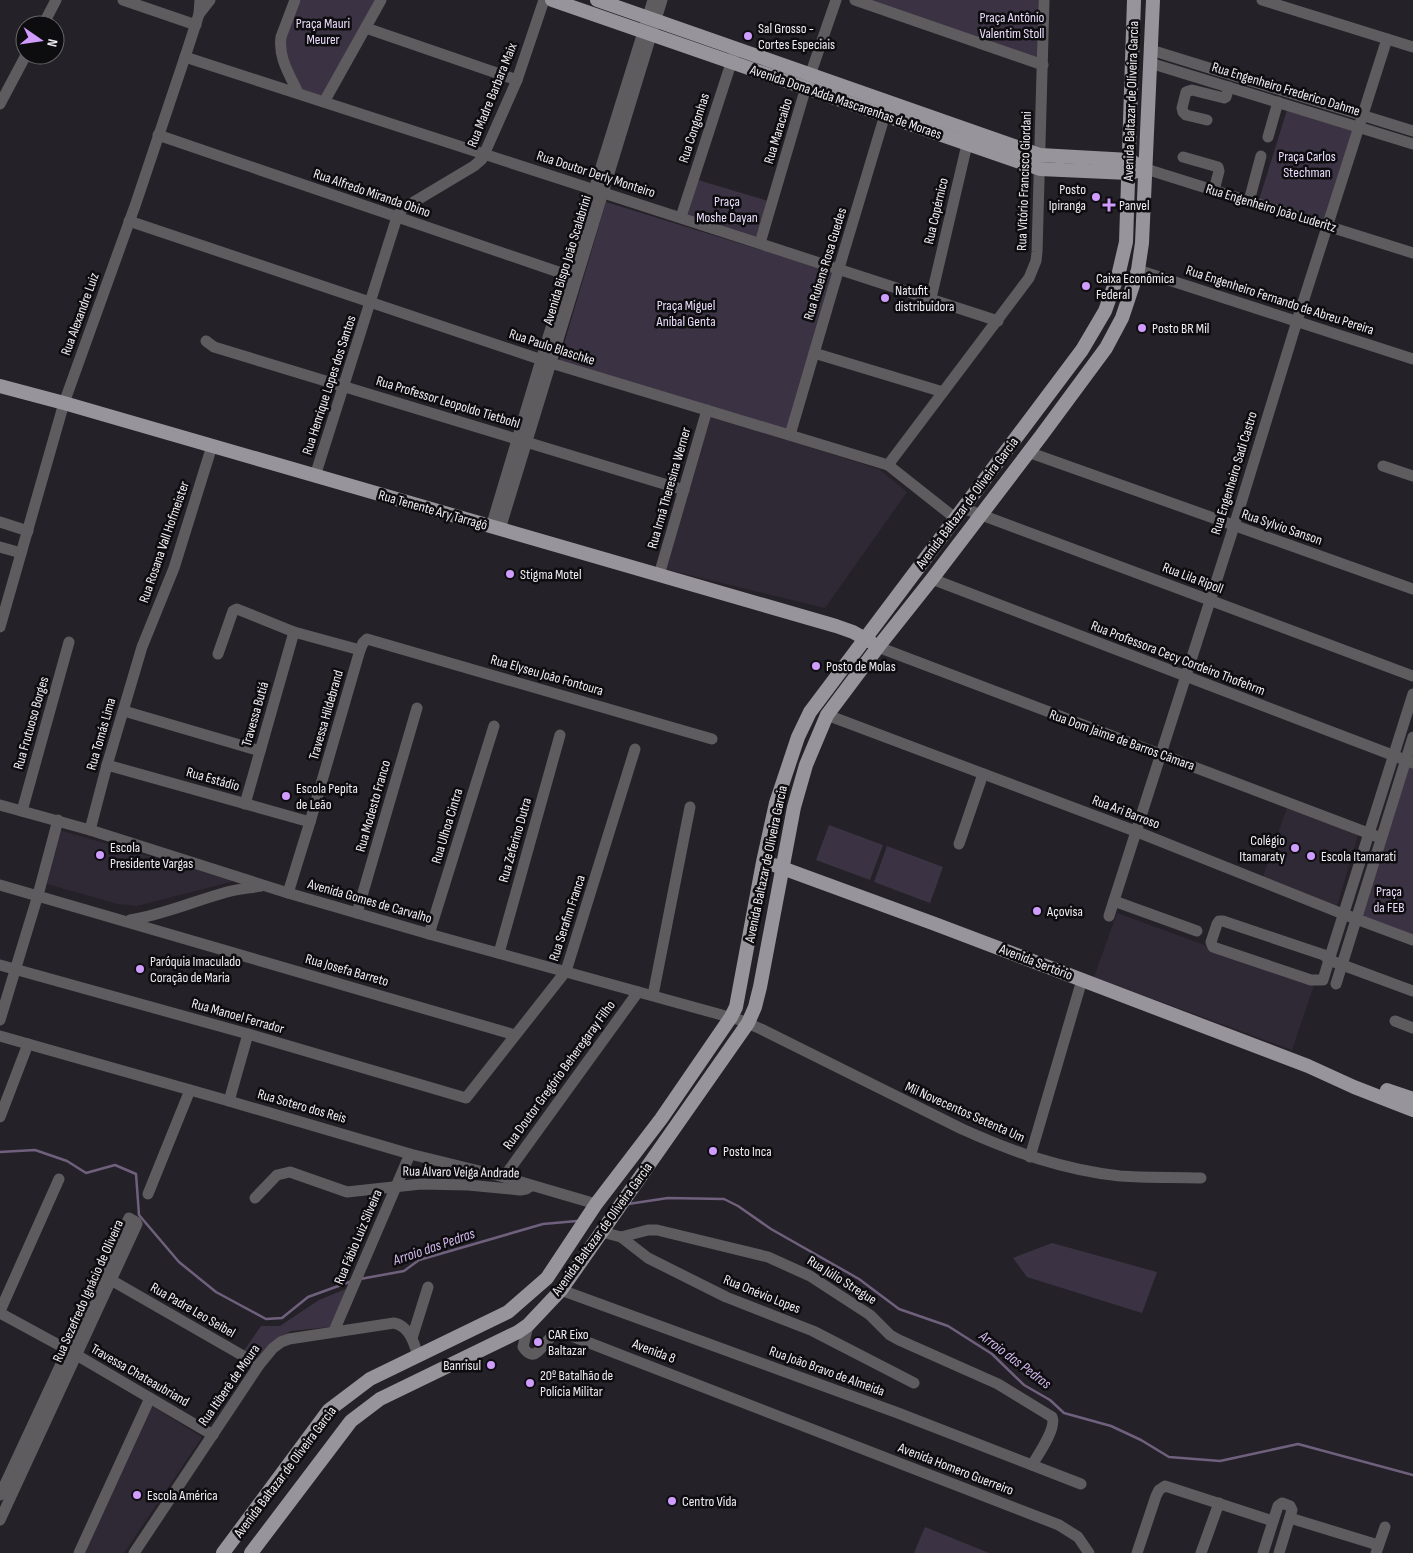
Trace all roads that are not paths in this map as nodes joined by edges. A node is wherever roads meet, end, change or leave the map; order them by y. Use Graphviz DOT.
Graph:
graph roads {
  1 [pos="56,0"];
  2 [pos="123,0"];
  3 [pos="200,0"];
  4 [pos="210,0"];
  5 [pos="296,0"];
  6 [pos="381,0"];
  7 [pos="544,0"];
  8 [pos="552,0"];
  9 [pos="597,0"];
  10 [pos="653,0"];
  11 [pos="662,0"];
  12 [pos="836,0"];
  13 [pos="855,0"];
  14 [pos="1044,0"];
  15 [pos="1134,0"];
  16 [pos="1153,0"];
  17 [pos="1262,0"];
  18 [pos="48,15"];
  19 [pos="652,19"];
  20 [pos="197,20"];
  21 [pos="366,28"];
  22 [pos="647,33"];
  23 [pos="1386,39"];
  24 [pos="736,48"];
  25 [pos="1413,48"];
  26 [pos="1150,56"];
  27 [pos="185,57"];
  28 [pos="732,62"];
  29 [pos="21,65"];
  30 [pos="1043,65"];
  31 [pos="810,74"];
  32 [pos="517,80"];
  33 [pos="806,87"];
  34 [pos="1229,87"];
  35 [pos="298,94"];
  36 [pos="324,102"];
  37 [pos="1278,102"];
  38 [pos="0,104"];
  39 [pos="887,108"];
  40 [pos="1362,115"];
  41 [pos="1207,120"];
  42 [pos="1358,127"];
  43 [pos="1413,131"];
  44 [pos="158,135"];
  45 [pos="969,137"];
  46 [pos="1268,137"];
  47 [pos="1413,144"];
  48 [pos="485,154"];
  49 [pos="1262,156"];
  50 [pos="1183,157"];
  51 [pos="1040,162"];
  52 [pos="1129,167"];
  53 [pos="1146,168"];
  54 [pos="1214,190"];
  55 [pos="599,191"];
  56 [pos="1249,201"];
  57 [pos="397,217"];
  58 [pos="681,217"];
  59 [pos="129,221"];
  60 [pos="1327,225"];
  61 [pos="760,243"];
  62 [pos="1413,253"];
  63 [pos="839,268"];
  64 [pos="1138,270"];
  65 [pos="572,277"];
  66 [pos="931,298"];
  67 [pos="370,303"];
  68 [pos="998,320"];
  69 [pos="1297,321"];
  70 [pos="206,340"];
  71 [pos="814,353"];
  72 [pos="1413,359"];
  73 [pos="546,361"];
  74 [pos="0,386"];
  75 [pos="344,386"];
  76 [pos="943,392"];
  77 [pos="64,403"];
  78 [pos="707,410"];
  79 [pos="790,435"];
  80 [pos="523,441"];
  81 [pos="212,446"];
  82 [pos="1028,452"];
  83 [pos="888,465"];
  84 [pos="1383,466"];
  85 [pos="315,476"];
  86 [pos="1413,476"];
  87 [pos="684,490"];
  88 [pos="959,513"];
  89 [pos="980,514"];
  90 [pos="0,522"];
  91 [pos="1234,526"];
  92 [pos="496,528"];
  93 [pos="28,531"];
  94 [pos="0,547"];
  95 [pos="21,553"];
  96 [pos="659,575"];
  97 [pos="932,579"];
  98 [pos="1413,589"];
  99 [pos="1210,601"];
  100 [pos="0,626"];
  101 [pos="294,632"];
  102 [pos="864,638"];
  103 [pos="69,642"];
  104 [pos="142,647"];
  105 [pos="878,647"];
  106 [pos="360,650"];
  107 [pos="218,654"];
  108 [pos="1413,676"];
  109 [pos="1186,677"];
  110 [pos="1413,694"];
  111 [pos="417,708"];
  112 [pos="124,710"];
  113 [pos="827,715"];
  114 [pos="494,726"];
  115 [pos="560,734"];
  116 [pos="1413,737"];
  117 [pos="712,739"];
  118 [pos="635,750"];
  119 [pos="260,751"];
  120 [pos="1161,754"];
  121 [pos="1393,756"];
  122 [pos="1409,762"];
  123 [pos="107,765"];
  124 [pos="983,774"];
  125 [pos="245,804"];
  126 [pos="0,805"];
  127 [pos="690,807"];
  128 [pos="22,811"];
  129 [pos="58,820"];
  130 [pos="310,822"];
  131 [pos="90,830"];
  132 [pos="1136,832"];
  133 [pos="1369,834"];
  134 [pos="1381,838"];
  135 [pos="959,844"];
  136 [pos="763,862"];
  137 [pos="782,868"];
  138 [pos="0,885"];
  139 [pos="263,885"];
  140 [pos="288,893"];
  141 [pos="38,896"];
  142 [pos="1114,901"];
  143 [pos="163,912"];
  144 [pos="357,913"];
  145 [pos="1343,914"];
  146 [pos="1109,916"];
  147 [pos="1356,918"];
  148 [pos="125,920"];
  149 [pos="1197,931"];
  150 [pos="170,934"];
  151 [pos="429,934"];
  152 [pos="1413,940"];
  153 [pos="499,953"];
  154 [pos="1329,960"];
  155 [pos="0,965"];
  156 [pos="1342,965"];
  157 [pos="14,969"];
  158 [pos="566,971"];
  159 [pos="1082,980"];
  160 [pos="1336,984"];
  161 [pos="1413,991"];
  162 [pos="638,992"];
  163 [pos="653,995"];
  164 [pos="731,1017"];
  165 [pos="0,1020"];
  166 [pos="1395,1021"];
  167 [pos="754,1026"];
  168 [pos="1413,1028"];
  169 [pos="248,1034"];
  170 [pos="516,1035"];
  171 [pos="0,1036"];
  172 [pos="28,1044"];
  173 [pos="1308,1066"];
  174 [pos="190,1090"];
  175 [pos="466,1098"];
  176 [pos="1413,1099"];
  177 [pos="229,1101"];
  178 [pos="1413,1110"];
  179 [pos="0,1117"];
  180 [pos="410,1154"];
  181 [pos="1030,1157"];
  182 [pos="504,1177"];
  183 [pos="1201,1178"];
  184 [pos="59,1179"];
  185 [pos="396,1186"];
  186 [pos="531,1186"];
  187 [pos="148,1194"];
  188 [pos="254,1198"];
  189 [pos="595,1207"];
  190 [pos="602,1232"];
  191 [pos="621,1237"];
  192 [pos="111,1280"];
  193 [pos="428,1287"];
  194 [pos="561,1290"];
  195 [pos="0,1312"];
  196 [pos="528,1325"];
  197 [pos="334,1331"];
  198 [pos="412,1338"];
  199 [pos="72,1352"];
  200 [pos="418,1356"];
  201 [pos="259,1366"];
  202 [pos="914,1383"];
  203 [pos="150,1398"];
  204 [pos="804,1425"];
  205 [pos="213,1435"];
  206 [pos="1032,1465"];
  207 [pos="1081,1484"];
  208 [pos="0,1495"];
  209 [pos="1219,1503"];
  210 [pos="1290,1518"];
  211 [pos="0,1520"];
  212 [pos="1273,1521"];
  213 [pos="1384,1527"];
  214 [pos="1377,1549"];
  215 [pos="79,1553"];
  216 [pos="134,1553"];
  217 [pos="223,1553"];
  218 [pos="251,1553"];
  219 [pos="1089,1553"];
  220 [pos="1137,1553"];
  221 [pos="1201,1553"];
  222 [pos="1263,1553"];
  223 [pos="1279,1553"];
  1 -- 18 [label="street"];
  2 -- 20 [label="street"];
  3 -- 20 [label="street, Rua Alexandre Luiz"];
  4 -- 20 [label="street, Rua Alexandre Luiz"];
  5 -- 35 [label="street"];
  6 -- 21 [label="street"];
  7 -- 32 [label="street, Rua Madre Barbara Maix"];
  8 -- 22 [label="main road, Avenida Dona Adda Mascarenhas de Moraes"];
  9 -- 19 [label="main road, Avenida Dona Adda Mascarenhas de Moraes"];
  10 -- 19 [label="street, Avenida Bispo João Scalabrini"];
  11 -- 19 [label="street, Avenida Bispo João Scalabrini"];
  12 -- 31 [label="street, Rua Maracaibo"];
  13 -- 30 [label="street"];
  14 -- 30 [label="street, Rua Vitório Francisco Giordani"];
  15 -- 52 [label="main road, Avenida Baltazar de Oliveira Garcia"];
  16 -- 26 [label="main road, Avenida Baltazar de Oliveira Garcia"];
  17 -- 23 [label="street"];
  19 -- 22 [label="street, Avenida Bispo João Scalabrini"];
  19 -- 24 [label="main road, Avenida Dona Adda Mascarenhas de Moraes"];
  20 -- 27 [label="street, Rua Alexandre Luiz"];
  21 -- 32 [label="street"];
  21 -- 36 [label="street"];
  22 -- 28 [label="main road, Avenida Dona Adda Mascarenhas de Moraes"];
  22 -- 55 [label="street, Avenida Bispo João Scalabrini"];
  23 -- 25 [label="street"];
  23 -- 40 [label="street, Rua Engenheiro Sadi Castro"];
  24 -- 28 [label="street, Rua Congonhas"];
  24 -- 31 [label="main road, Avenida Dona Adda Mascarenhas de Moraes"];
  26 -- 34 [label="street, Rua Engenheiro Frederico Dahme"];
  26 -- 40 [label="street, Rua Engenheiro Frederico Dahme"];
  26 -- 53 [label="main road, Avenida Baltazar de Oliveira Garcia"];
  27 -- 35 [label="street, Rua Doutor Derly Monteiro"];
  27 -- 44 [label="street, Rua Alexandre Luiz"];
  28 -- 33 [label="main road, Avenida Dona Adda Mascarenhas de Moraes"];
  28 -- 58 [label="street, Rua Congonhas"];
  29 -- 38 [label="street"];
  30 -- 51 [label="street, Rua Vitório Francisco Giordani"];
  31 -- 33 [label="street, Rua Maracaibo"];
  31 -- 39 [label="main road, Avenida Dona Adda Mascarenhas de Moraes"];
  32 -- 48 [label="street, Rua Madre Barbara Maix"];
  33 -- 39 [label="main road, Avenida Dona Adda Mascarenhas de Moraes"];
  33 -- 61 [label="street, Rua Maracaibo"];
  34 -- 37 [label="street, Rua Engenheiro Frederico Dahme"];
  34 -- 41 [label="street"];
  35 -- 36 [label="street, Rua Doutor Derly Monteiro"];
  36 -- 48 [label="street, Rua Doutor Derly Monteiro"];
  37 -- 42 [label="street, Rua Engenheiro Frederico Dahme"];
  37 -- 46 [label="street"];
  39 -- 45 [label="main road, Avenida Dona Adda Mascarenhas de Moraes"];
  39 -- 63 [label="street, Rua Rubens Rosa Guedes"];
  40 -- 42 [label="street, Rua Engenheiro Sadi Castro"];
  40 -- 43 [label="street, Rua Engenheiro Frederico Dahme"];
  42 -- 47 [label="street, Rua Engenheiro Frederico Dahme"];
  42 -- 60 [label="street, Rua Engenheiro Sadi Castro"];
  44 -- 57 [label="street, Rua Alfredo Miranda Obino"];
  44 -- 59 [label="street, Rua Alexandre Luiz"];
  45 -- 51 [label="main road, Avenida Dona Adda Mascarenhas de Moraes"];
  45 -- 66 [label="street, Rua Copérnico"];
  48 -- 55 [label="street, Rua Doutor Derly Monteiro"];
  48 -- 57 [label="street, Rua Madre Barbara Maix"];
  49 -- 56 [label="street"];
  50 -- 54 [label="street"];
  51 -- 52 [label="main road, Avenida Dona Adda Mascarenhas de Moraes"];
  51 -- 68 [label="street, Rua Vitório Francisco Giordani"];
  52 -- 53 [label="main road, Rua Engenheiro João Luderitz"];
  52 -- 88 [label="main road, Avenida Baltazar de Oliveira Garcia"];
  53 -- 54 [label="street, Rua Engenheiro João Luderitz"];
  53 -- 64 [label="main road, Avenida Baltazar de Oliveira Garcia"];
  54 -- 56 [label="street, Rua Engenheiro João Luderitz"];
  55 -- 58 [label="street, Rua Doutor Derly Monteiro"];
  55 -- 65 [label="street, Avenida Bispo João Scalabrini"];
  56 -- 60 [label="street, Rua Engenheiro João Luderitz"];
  57 -- 65 [label="street, Rua Alfredo Miranda Obino"];
  57 -- 67 [label="street, Rua Madre Barbara Maix"];
  58 -- 61 [label="street, Rua Doutor Derly Monteiro"];
  59 -- 67 [label="street, Rua Paulo Blaschke"];
  59 -- 77 [label="street, Rua Alexandre Luiz"];
  60 -- 62 [label="street, Rua Engenheiro João Luderitz"];
  60 -- 69 [label="street, Rua Engenheiro Sadi Castro"];
  61 -- 63 [label="street, Rua Doutor Derly Monteiro"];
  63 -- 66 [label="street, Rua Doutor Derly Monteiro"];
  63 -- 71 [label="street, Rua Rubens Rosa Guedes"];
  64 -- 69 [label="street, Rua Engenheiro Fernando de Abreu Pereira"];
  64 -- 82 [label="main road, Avenida Baltazar de Oliveira Garcia"];
  65 -- 73 [label="street, Avenida Bispo João Scalabrini"];
  66 -- 68 [label="street, Rua Doutor Derly Monteiro"];
  67 -- 73 [label="street, Rua Paulo Blaschke"];
  67 -- 75 [label="street, Rua Henrique Lopes dos Santos"];
  68 -- 76 [label="street, Rua Vitório Francisco Giordani"];
  69 -- 72 [label="street, Rua Engenheiro Fernando de Abreu Pereira"];
  69 -- 91 [label="street, Rua Engenheiro Sadi Castro"];
  70 -- 75 [label="street, Rua Professor Leopoldo Tietbohl"];
  71 -- 76 [label="street"];
  71 -- 79 [label="street, Rua Rubens Rosa Guedes"];
  73 -- 78 [label="street, Rua Paulo Blaschke"];
  73 -- 80 [label="street, Avenida Bispo João Scalabrini"];
  74 -- 77 [label="main road, Rua Tenente Ary Tarragô"];
  75 -- 80 [label="street, Rua Professor Leopoldo Tietbohl"];
  75 -- 85 [label="street, Rua Henrique Lopes dos Santos"];
  76 -- 83 [label="street, Rua Vitório Francisco Giordani"];
  77 -- 81 [label="main road, Rua Tenente Ary Tarragô"];
  77 -- 93 [label="street, Rua Alexandre Luiz"];
  78 -- 79 [label="street, Rua Paulo Blaschke"];
  78 -- 87 [label="street, Rua Irmã Theresina Werner"];
  79 -- 83 [label="street, Rua Paulo Blaschke"];
  80 -- 87 [label="street, Rua Professor Leopoldo Tietbohl"];
  80 -- 92 [label="street, Avenida Bispo João Scalabrini"];
  81 -- 85 [label="main road, Rua Tenente Ary Tarragô"];
  81 -- 104 [label="street, Rua Rosana Vall Hofmeister"];
  82 -- 89 [label="main road, Avenida Baltazar de Oliveira Garcia"];
  82 -- 91 [label="street, Rua Sylvio Sanson"];
  83 -- 88 [label="street, Rua Paulo Blaschke"];
  84 -- 86 [label="street"];
  85 -- 92 [label="main road, Rua Tenente Ary Tarragô"];
  87 -- 96 [label="street, Rua Irmã Theresina Werner"];
  88 -- 89 [label="street, Rua Lila Ripoll"];
  88 -- 102 [label="main road, Avenida Baltazar de Oliveira Garcia"];
  89 -- 97 [label="main road, Avenida Baltazar de Oliveira Garcia"];
  89 -- 99 [label="street, Rua Lila Ripoll"];
  90 -- 93 [label="street"];
  91 -- 98 [label="street, Rua Sylvio Sanson"];
  91 -- 99 [label="street, Rua Engenheiro Sadi Castro"];
  92 -- 96 [label="main road, Rua Tenente Ary Tarragô"];
  93 -- 95 [label="street, Rua Alexandre Luiz"];
  94 -- 95 [label="street"];
  95 -- 100 [label="street, Rua Alexandre Luiz"];
  96 -- 102 [label="main road, Rua Tenente Ary Tarragô"];
  97 -- 105 [label="main road, Avenida Baltazar de Oliveira Garcia"];
  97 -- 109 [label="street, Rua Professora Cecy Cordeiro Thofehrm"];
  99 -- 108 [label="street, Rua Lila Ripoll"];
  99 -- 109 [label="street, Rua Engenheiro Sadi Castro"];
  101 -- 106 [label="street"];
  101 -- 107 [label="street"];
  101 -- 119 [label="street, Travessa Butiá"];
  102 -- 105 [label="main road, Rua Dom Jaime de Barros Câmara"];
  102 -- 136 [label="main road, Avenida Baltazar de Oliveira Garcia"];
  103 -- 128 [label="street, Rua Frutuoso Borges"];
  104 -- 112 [label="street, Rua Tomás Lima"];
  105 -- 113 [label="main road, Avenida Baltazar de Oliveira Garcia"];
  105 -- 120 [label="street, Rua Dom Jaime de Barros Câmara"];
  106 -- 117 [label="street, Rua Elyseu João Fontoura"];
  106 -- 130 [label="street, Travessa Hildebrand"];
  109 -- 120 [label="street, Rua Engenheiro Sadi Castro"];
  109 -- 121 [label="street, Rua Professora Cecy Cordeiro Thofehrm"];
  110 -- 121 [label="street"];
  111 -- 144 [label="street, Rua Modesto Franco"];
  112 -- 119 [label="street"];
  112 -- 123 [label="street, Rua Tomás Lima"];
  113 -- 124 [label="street, Rua Ari Barroso"];
  113 -- 137 [label="main road, Avenida Baltazar de Oliveira Garcia"];
  114 -- 151 [label="street, Rua Ulhoa Cintra"];
  115 -- 153 [label="street, Rua Zeferino Dutra"];
  116 -- 122 [label="street"];
  118 -- 158 [label="street, Rua Serafim Franca"];
  119 -- 125 [label="street, Travessa Butiá"];
  120 -- 132 [label="street, Rua Engenheiro Sadi Castro"];
  120 -- 133 [label="street, Rua Dom Jaime de Barros Câmara"];
  121 -- 122 [label="street, Rua Professora Cecy Cordeiro Thofehrm"];
  121 -- 133 [label="street"];
  122 -- 134 [label="street"];
  123 -- 125 [label="street, Rua Estádio"];
  123 -- 131 [label="street, Rua Tomás Lima"];
  124 -- 132 [label="street, Rua Ari Barroso"];
  124 -- 135 [label="street"];
  125 -- 130 [label="street, Rua Estádio"];
  126 -- 128 [label="street"];
  127 -- 163 [label="street"];
  128 -- 129 [label="street"];
  129 -- 131 [label="street"];
  129 -- 141 [label="street"];
  130 -- 140 [label="street, Travessa Hildebrand"];
  131 -- 139 [label="street"];
  132 -- 142 [label="street, Rua Engenheiro Sadi Castro"];
  132 -- 145 [label="street, Rua Ari Barroso"];
  133 -- 134 [label="street, Rua Dom Jaime de Barros Câmara"];
  133 -- 145 [label="street"];
  134 -- 147 [label="street"];
  136 -- 137 [label="main road, Avenida Sertório"];
  136 -- 164 [label="main road, Avenida Baltazar de Oliveira Garcia"];
  137 -- 159 [label="main road, Avenida Sertório"];
  137 -- 167 [label="main road, Avenida Baltazar de Oliveira Garcia"];
  138 -- 141 [label="street, Avenida Gomes de Carvalho"];
  139 -- 140 [label="street, Avenida Gomes de Carvalho"];
  139 -- 143 [label="street, Avenida Gomes de Carvalho"];
  140 -- 144 [label="street, Avenida Gomes de Carvalho"];
  141 -- 148 [label="street, Avenida Gomes de Carvalho"];
  141 -- 157 [label="street"];
  142 -- 146 [label="street, Rua Engenheiro Sadi Castro"];
  142 -- 149 [label="street"];
  143 -- 148 [label="street, Avenida Gomes de Carvalho"];
  143 -- 150 [label="street"];
  144 -- 151 [label="street, Avenida Gomes de Carvalho"];
  145 -- 147 [label="street, Rua Ari Barroso"];
  145 -- 154 [label="street"];
  147 -- 152 [label="street, Rua Ari Barroso"];
  147 -- 156 [label="street"];
  148 -- 150 [label="street, Rua Josefa Barreto"];
  150 -- 170 [label="street, Rua Josefa Barreto"];
  151 -- 153 [label="street, Avenida Gomes de Carvalho"];
  153 -- 158 [label="street, Avenida Gomes de Carvalho"];
  154 -- 154 [label="street"];
  154 -- 156 [label="street"];
  155 -- 157 [label="street, Rua Manoel Ferrador"];
  156 -- 160 [label="street"];
  156 -- 161 [label="street"];
  157 -- 165 [label="street"];
  157 -- 169 [label="street, Rua Manoel Ferrador"];
  158 -- 162 [label="street, Avenida Gomes de Carvalho"];
  158 -- 170 [label="street, Rua Serafim Franca"];
  159 -- 173 [label="main road, Avenida Sertório"];
  159 -- 181 [label="street"];
  162 -- 163 [label="street, Avenida Gomes de Carvalho"];
  162 -- 182 [label="street, Rua Doutor Gregório Beheregaray Filho"];
  163 -- 164 [label="street, Avenida Gomes de Carvalho"];
  164 -- 167 [label="street, Mil Novecentos Setenta Um"];
  164 -- 189 [label="main road, Avenida Baltazar de Oliveira Garcia"];
  166 -- 168 [label="street"];
  167 -- 181 [label="street, Mil Novecentos Setenta Um"];
  167 -- 190 [label="main road, Avenida Baltazar de Oliveira Garcia"];
  169 -- 175 [label="street, Rua Manoel Ferrador"];
  169 -- 177 [label="street"];
  170 -- 175 [label="street, Rua Serafim Franca"];
  171 -- 172 [label="street, Rua Sotero dos Reis"];
  172 -- 174 [label="street, Rua Sotero dos Reis"];
  172 -- 179 [label="street"];
  173 -- 176 [label="main road, Avenida Sertório"];
  173 -- 178 [label="main road, Avenida Sertório"];
  174 -- 177 [label="street, Rua Sotero dos Reis"];
  174 -- 187 [label="street"];
  177 -- 180 [label="street, Rua Sotero dos Reis"];
  180 -- 182 [label="street, Rua Sotero dos Reis"];
  180 -- 185 [label="street, Rua Fábio Luiz Silveira"];
  181 -- 183 [label="street, Mil Novecentos Setenta Um"];
  182 -- 186 [label="street, Rua Sotero dos Reis"];
  184 -- 195 [label="street"];
  185 -- 186 [label="street, Rua Álvaro Veiga Andrade"];
  185 -- 188 [label="street, Rua Álvaro Veiga Andrade"];
  185 -- 197 [label="street, Rua Fábio Luiz Silveira"];
  186 -- 189 [label="street, Rua Sotero dos Reis"];
  189 -- 200 [label="main road, Avenida Baltazar de Oliveira Garcia"];
  190 -- 191 [label="street, Rua Onévio Lopes"];
  190 -- 194 [label="main road, Avenida Baltazar de Oliveira Garcia"];
  191 -- 202 [label="street, Rua Onévio Lopes"];
  191 -- 206 [label="street, Rua Júlio Stregue"];
  192 -- 199 [label="street, Rua Sezefredo Ignácio de Oliveira"];
  192 -- 199 [label="street, Rua Sezefredo Ignácio de Oliveira"];
  192 -- 201 [label="street, Rua Padre Leo Seibel"];
  193 -- 198 [label="street"];
  194 -- 196 [label="main road, Avenida Baltazar de Oliveira Garcia"];
  194 -- 206 [label="street, Rua João Bravo de Almeida"];
  195 -- 199 [label="street, Travessa Chateaubriand"];
  196 -- 204 [label="street, Avenida 8"];
  196 -- 218 [label="main road, Avenida Baltazar de Oliveira Garcia"];
  197 -- 198 [label="street, Rua Itiberê de Moura"];
  197 -- 201 [label="street, Rua Itiberê de Moura"];
  198 -- 200 [label="street"];
  199 -- 203 [label="street, Travessa Chateaubriand"];
  199 -- 208 [label="street, Rua Sezefredo Ignácio de Oliveira"];
  199 -- 211 [label="street, Rua Sezefredo Ignácio de Oliveira"];
  200 -- 217 [label="main road, Avenida Baltazar de Oliveira Garcia"];
  201 -- 205 [label="street, Rua Itiberê de Moura"];
  203 -- 205 [label="street, Travessa Chateaubriand"];
  203 -- 215 [label="street"];
  204 -- 219 [label="street, Avenida Homero Guerreiro"];
  205 -- 216 [label="street, Rua Itiberê de Moura"];
  206 -- 207 [label="street, Rua João Bravo de Almeida"];
  209 -- 212 [label="street"];
  209 -- 220 [label="street"];
  209 -- 221 [label="street"];
  210 -- 212 [label="street"];
  210 -- 214 [label="street"];
  210 -- 223 [label="street"];
  212 -- 222 [label="street"];
  213 -- 214 [label="street"];
}
